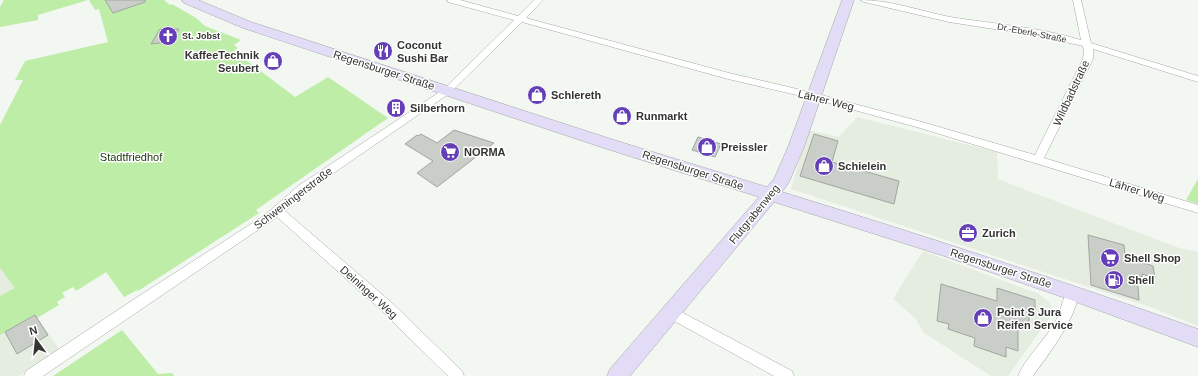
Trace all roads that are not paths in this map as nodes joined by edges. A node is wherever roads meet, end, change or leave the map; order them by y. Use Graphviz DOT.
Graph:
graph roads {
  1 [pos="188,0"];
  2 [pos="451,0"];
  3 [pos="539,0"];
  4 [pos="848,0"];
  5 [pos="864,0"];
  6 [pos="1077,0"];
  7 [pos="520,20"];
  8 [pos="1087,44"];
  9 [pos="1198,79"];
  10 [pos="447,91"];
  11 [pos="814,96"];
  12 [pos="1038,159"];
  13 [pos="771,195"];
  14 [pos="1198,209"];
  15 [pos="278,211"];
  16 [pos="1072,292"];
  17 [pos="672,313"];
  18 [pos="1198,338"];
  19 [pos="31,376"];
  20 [pos="457,376"];
  21 [pos="617,376"];
  22 [pos="787,376"];
  23 [pos="1025,376"];
  1 -- 10 [label="main road, Regensburger Straße"];
  2 -- 7 [label="street, Lährer Weg"];
  3 -- 7 [label="street, Schweningerstraße"];
  4 -- 11 [label="main road, Flutgrabenweg"];
  5 -- 8 [label="street, Dr.-Eberle-Straße"];
  6 -- 8 [label="street, Wildbadstraße"];
  7 -- 10 [label="street, Schweningerstraße"];
  7 -- 11 [label="street, Lährer Weg"];
  8 -- 9 [label="street, Dr.-Eberle-Straße"];
  8 -- 12 [label="street, Wildbadstraße"];
  10 -- 13 [label="main road, Regensburger Straße"];
  10 -- 15 [label="street, Schweningerstraße"];
  11 -- 12 [label="street, Lährer Weg"];
  11 -- 13 [label="main road, Flutgrabenweg"];
  12 -- 14 [label="street, Lährer Weg"];
  13 -- 16 [label="main road, Regensburger Straße"];
  13 -- 17 [label="main road, Flutgrabenweg"];
  15 -- 19 [label="street, Schweningerstraße"];
  15 -- 20 [label="street, Deininger Weg"];
  16 -- 18 [label="main road, Regensburger Straße"];
  16 -- 23 [label="street"];
  17 -- 21 [label="main road, Flutgrabenweg"];
  17 -- 22 [label="street"];
}
